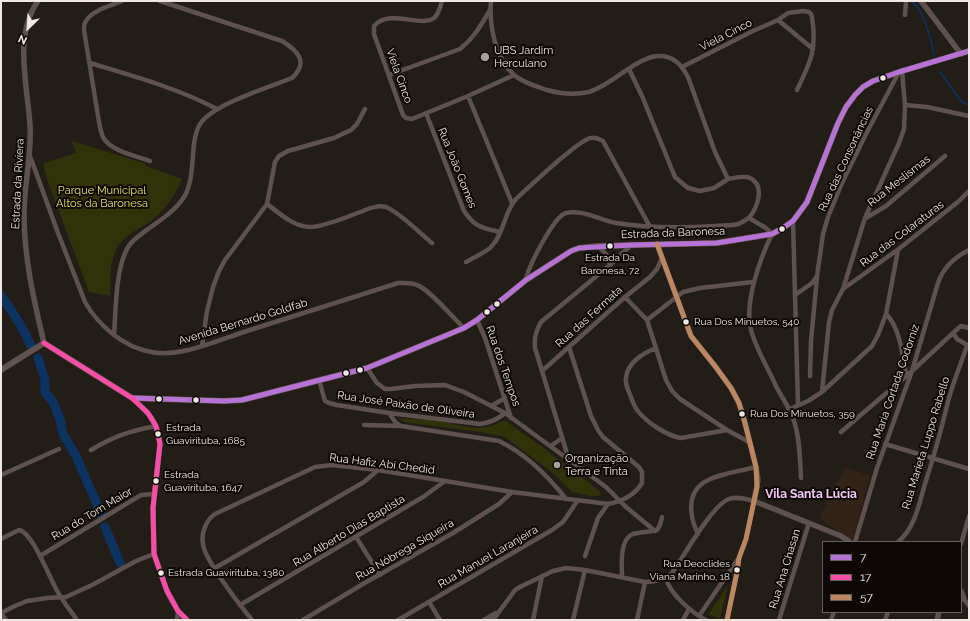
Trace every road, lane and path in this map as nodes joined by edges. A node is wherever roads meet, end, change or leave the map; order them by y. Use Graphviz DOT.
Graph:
graph roads {
  1 [pos="38,1"];
  2 [pos="122,1"];
  3 [pos="160,1"];
  4 [pos="442,1"];
  5 [pos="491,1"];
  6 [pos="906,1"];
  7 [pos="921,1"];
  8 [pos="490,10"];
  9 [pos="905,15"];
  10 [pos="778,20"];
  11 [pos="813,49"];
  12 [pos="969,51"];
  13 [pos="960,54"];
  14 [pos="90,63"];
  15 [pos="682,66"];
  16 [pos="629,69"];
  17 [pos="901,72"];
  18 [pos="389,75"];
  19 [pos="514,75"];
  20 [pos="797,90"];
  21 [pos="468,96"];
  22 [pos="905,105"];
  23 [pos="217,109"];
  24 [pos="365,109"];
  25 [pos="426,113"];
  26 [pos="969,116"];
  27 [pos="30,156"];
  28 [pos="945,156"];
  29 [pos="150,161"];
  30 [pos="728,179"];
  31 [pos="969,191"];
  32 [pos="512,203"];
  33 [pos="267,204"];
  34 [pos="749,218"];
  35 [pos="866,218"];
  36 [pos="793,221"];
  37 [pos="649,225"];
  38 [pos="500,232"];
  39 [pos="772,234"];
  40 [pos="432,243"];
  41 [pos="657,244"];
  42 [pos="631,245"];
  43 [pos="598,246"];
  44 [pos="898,250"];
  45 [pos="969,250"];
  46 [pos="662,258"];
  47 [pos="466,262"];
  48 [pos="610,265"];
  49 [pos="817,276"];
  50 [pos="526,280"];
  51 [pos="753,282"];
  52 [pos="843,289"];
  53 [pos="795,295"];
  54 [pos="678,296"];
  55 [pos="625,297"];
  56 [pos="886,314"];
  57 [pos="477,320"];
  58 [pos="647,320"];
  59 [pos="464,328"];
  60 [pos="969,328"];
  61 [pos="952,333"];
  62 [pos="114,334"];
  63 [pos="44,343"];
  64 [pos="202,346"];
  65 [pos="968,346"];
  66 [pos="569,347"];
  67 [pos="656,348"];
  68 [pos="367,368"];
  69 [pos="1,370"];
  70 [pos="542,371"];
  71 [pos="912,371"];
  72 [pos="810,376"];
  73 [pos="906,376"];
  74 [pos="319,380"];
  75 [pos="822,392"];
  76 [pos="132,398"];
  77 [pos="505,398"];
  78 [pos="798,405"];
  79 [pos="491,406"];
  80 [pos="790,409"];
  81 [pos="389,413"];
  82 [pos="505,413"];
  83 [pos="511,418"];
  84 [pos="364,425"];
  85 [pos="156,426"];
  86 [pos="401,426"];
  87 [pos="727,430"];
  88 [pos="841,432"];
  89 [pos="562,438"];
  90 [pos="749,442"];
  91 [pos="885,444"];
  92 [pos="551,446"];
  93 [pos="59,449"];
  94 [pos="91,450"];
  95 [pos="934,458"];
  96 [pos="569,460"];
  97 [pos="756,467"];
  98 [pos="969,469"];
  99 [pos="378,470"];
  100 [pos="1,475"];
  101 [pos="801,478"];
  102 [pos="445,481"];
  103 [pos="512,492"];
  104 [pos="154,494"];
  105 [pos="566,499"];
  106 [pos="578,500"];
  107 [pos="620,501"];
  108 [pos="754,501"];
  109 [pos="608,504"];
  110 [pos="969,516"];
  111 [pos="662,517"];
  112 [pos="808,522"];
  113 [pos="654,531"];
  114 [pos="698,534"];
  115 [pos="356,537"];
  116 [pos="1,539"];
  117 [pos="848,541"];
  118 [pos="855,541"];
  119 [pos="899,541"];
  120 [pos="962,541"];
  121 [pos="154,554"];
  122 [pos="40,556"];
  123 [pos="585,556"];
  124 [pos="739,558"];
  125 [pos="215,568"];
  126 [pos="584,570"];
  127 [pos="380,575"];
  128 [pos="542,576"];
  129 [pos="622,577"];
  130 [pos="666,578"];
  131 [pos="645,582"];
  132 [pos="61,598"];
  133 [pos="962,599"];
  134 [pos="429,602"];
  135 [pos="240,605"];
  136 [pos="969,606"];
  137 [pos="689,608"];
  138 [pos="178,611"];
  139 [pos="499,612"];
  140 [pos="1,613"];
  141 [pos="699,616"];
  142 [pos="6,620"];
  143 [pos="77,620"];
  144 [pos="177,620"];
  145 [pos="187,620"];
  146 [pos="252,620"];
  147 [pos="303,620"];
  148 [pos="398,620"];
  149 [pos="440,620"];
  150 [pos="484,620"];
  151 [pos="493,620"];
  152 [pos="533,620"];
  153 [pos="573,620"];
  154 [pos="637,620"];
  155 [pos="683,620"];
  156 [pos="706,620"];
  157 [pos="727,620"];
  158 [pos="779,620"];
  1 -- 27 [label="street, Estrada da Riviera"];
  2 -- 14 [label="street"];
  3 -- 23 [label="street"];
  4 -- 18 [label="street, Viela Cinco"];
  5 -- 8 [label="street"];
  6 -- 9 [label="street"];
  7 -- 13 [label="street"];
  8 -- 18 [label="street"];
  8 -- 19 [label="street"];
  10 -- 11 [label="street"];
  10 -- 11 [label="street, Viela Cinco"];
  10 -- 15 [label="street, Viela Cinco"];
  11 -- 20 [label="street"];
  12 -- 13 [label="main road, Estrada da Baronesa"];
  13 -- 17 [label="main road, Estrada da Baronesa"];
  14 -- 23 [label="street"];
  14 -- 29 [label="street"];
  15 -- 16 [label="street"];
  15 -- 30 [label="street"];
  16 -- 19 [label="street"];
  16 -- 30 [label="street"];
  17 -- 22 [label="street"];
  17 -- 36 [label="main road, Estrada da Baronesa"];
  17 -- 49 [label="street, Rua das Consonâncias"];
  18 -- 25 [label="street, Viela Cinco"];
  19 -- 21 [label="street"];
  21 -- 25 [label="street"];
  21 -- 32 [label="street"];
  22 -- 26 [label="street"];
  22 -- 35 [label="street"];
  23 -- 62 [label="street"];
  24 -- 33 [label="street"];
  25 -- 38 [label="street, Rua João Gomes"];
  27 -- 62 [label="street, Avenida Bernardo Goldfab"];
  27 -- 63 [label="street, Estrada da Riviera"];
  28 -- 35 [label="street, Rua Meslismas"];
  30 -- 34 [label="street"];
  31 -- 44 [label="street, Rua das Colaraturas"];
  32 -- 37 [label="street"];
  32 -- 38 [label="street"];
  33 -- 40 [label="street"];
  33 -- 64 [label="street"];
  34 -- 37 [label="street, Estrada da Baronesa"];
  34 -- 39 [label="street"];
  35 -- 52 [label="street, Rua Meslismas"];
  36 -- 39 [label="main road, Estrada da Baronesa"];
  36 -- 53 [label="street"];
  37 -- 50 [label="street, Estrada da Baronesa"];
  38 -- 47 [label="street"];
  39 -- 41 [label="main road, Estrada da Baronesa"];
  39 -- 51 [label="street"];
  41 -- 42 [label="main road, Estrada da Baronesa"];
  41 -- 46 [label="street"];
  42 -- 43 [label="main road, Estrada da Baronesa"];
  42 -- 48 [label="street"];
  43 -- 48 [label="street"];
  43 -- 50 [label="main road, Estrada da Baronesa"];
  44 -- 52 [label="street, Rua das Colaraturas"];
  44 -- 56 [label="street"];
  45 -- 71 [label="street, Rua Maria Cortada Codorniz"];
  46 -- 54 [label="street"];
  46 -- 55 [label="street, Rua das Fermata"];
  48 -- 70 [label="street"];
  49 -- 53 [label="street"];
  49 -- 72 [label="street, Rua das Consonâncias"];
  50 -- 57 [label="main road, Estrada da Baronesa"];
  51 -- 54 [label="street"];
  51 -- 80 [label="street"];
  52 -- 75 [label="street, Rua Meslismas"];
  53 -- 78 [label="street"];
  54 -- 58 [label="street"];
  54 -- 90 [label="street"];
  55 -- 58 [label="street"];
  55 -- 66 [label="street, Rua das Fermata"];
  56 -- 73 [label="street"];
  56 -- 75 [label="street"];
  57 -- 59 [label="main road, Estrada da Baronesa"];
  57 -- 77 [label="street, Rua dos Tempos"];
  58 -- 67 [label="street"];
  59 -- 64 [label="street, Avenida Bernardo Goldfab"];
  59 -- 68 [label="main road, Estrada da Baronesa"];
  60 -- 61 [label="street"];
  61 -- 65 [label="street"];
  61 -- 71 [label="street"];
  62 -- 64 [label="street, Avenida Bernardo Goldfab"];
  63 -- 69 [label="main road"];
  63 -- 76 [label="main road"];
  65 -- 95 [label="street, Rua Marieta Luppo Rabello"];
  66 -- 70 [label="street, Rua das Fermata"];
  66 -- 107 [label="street"];
  67 -- 87 [label="street"];
  67 -- 87 [label="street"];
  68 -- 74 [label="main road, Estrada da Baronesa"];
  68 -- 79 [label="street"];
  70 -- 89 [label="street"];
  71 -- 73 [label="street"];
  71 -- 91 [label="street, Rua Maria Cortada Codorniz"];
  73 -- 88 [label="street"];
  74 -- 76 [label="main road, Estrada da Baronesa"];
  74 -- 81 [label="street, Rua José Paixão de Oliveira"];
  75 -- 78 [label="street"];
  76 -- 85 [label="street"];
  77 -- 79 [label="street"];
  77 -- 83 [label="street, Rua dos Tempos"];
  78 -- 80 [label="street"];
  79 -- 82 [label="street"];
  80 -- 101 [label="street"];
  81 -- 82 [label="street, Rua José Paixão de Oliveira"];
  81 -- 86 [label="street"];
  82 -- 83 [label="street"];
  83 -- 92 [label="street"];
  84 -- 86 [label="street"];
  85 -- 94 [label="street"];
  85 -- 104 [label="street"];
  86 -- 105 [label="street"];
  87 -- 90 [label="street"];
  89 -- 92 [label="street"];
  89 -- 96 [label="street"];
  90 -- 97 [label="street"];
  91 -- 95 [label="street"];
  91 -- 118 [label="street, Rua Maria Cortada Codorniz"];
  92 -- 96 [label="street"];
  93 -- 100 [label="street"];
  95 -- 98 [label="street"];
  95 -- 119 [label="street, Rua Marieta Luppo Rabello"];
  96 -- 107 [label="street"];
  97 -- 108 [label="street"];
  97 -- 114 [label="street"];
  99 -- 102 [label="street, Rua Hafiz Abi Chedid"];
  99 -- 125 [label="street"];
  99 -- 125 [label="street, Rua Hafiz Abi Chedid"];
  102 -- 103 [label="street, Rua Hafiz Abi Chedid"];
  102 -- 115 [label="street, Rua Alberto Dias Baptista"];
  103 -- 105 [label="street, Rua Hafiz Abi Chedid"];
  103 -- 127 [label="street, Rua Nóbrega Siqueira"];
  104 -- 121 [label="street"];
  104 -- 122 [label="street, Rua do Tom Maior"];
  105 -- 106 [label="street, Rua Hafiz Abi Chedid"];
  106 -- 109 [label="street, Rua Hafiz Abi Chedid"];
  106 -- 134 [label="street, Rua Manuel Laranjeira"];
  107 -- 109 [label="street"];
  107 -- 113 [label="street"];
  108 -- 112 [label="street"];
  108 -- 114 [label="street"];
  108 -- 124 [label="street"];
  109 -- 123 [label="street"];
  110 -- 120 [label="street"];
  111 -- 113 [label="street"];
  112 -- 117 [label="street"];
  112 -- 158 [label="street, Rua Ana Chasan"];
  113 -- 129 [label="street"];
  114 -- 130 [label="street"];
  115 -- 127 [label="street"];
  115 -- 135 [label="street, Rua Alberto Dias Baptista"];
  116 -- 122 [label="street"];
  121 -- 132 [label="street"];
  121 -- 138 [label="street"];
  122 -- 132 [label="street"];
  124 -- 141 [label="street"];
  124 -- 157 [label="street"];
  125 -- 135 [label="street, Rua Hafiz Abi Chedid"];
  126 -- 128 [label="street"];
  126 -- 129 [label="street"];
  126 -- 153 [label="street"];
  127 -- 147 [label="street, Rua Nóbrega Siqueira"];
  128 -- 139 [label="street"];
  128 -- 152 [label="street"];
  129 -- 131 [label="street"];
  130 -- 131 [label="street"];
  130 -- 137 [label="street"];
  131 -- 154 [label="street"];
  132 -- 140 [label="street"];
  132 -- 143 [label="street"];
  133 -- 136 [label="street"];
  134 -- 148 [label="street, Rua Manuel Laranjeira"];
  134 -- 149 [label="street"];
  135 -- 146 [label="street, Rua Hafiz Abi Chedid"];
  137 -- 141 [label="street"];
  137 -- 155 [label="street"];
  138 -- 144 [label="street"];
  138 -- 145 [label="street"];
  139 -- 150 [label="street"];
  139 -- 151 [label="street"];
  140 -- 142 [label="street"];
  141 -- 156 [label="street"];
}
